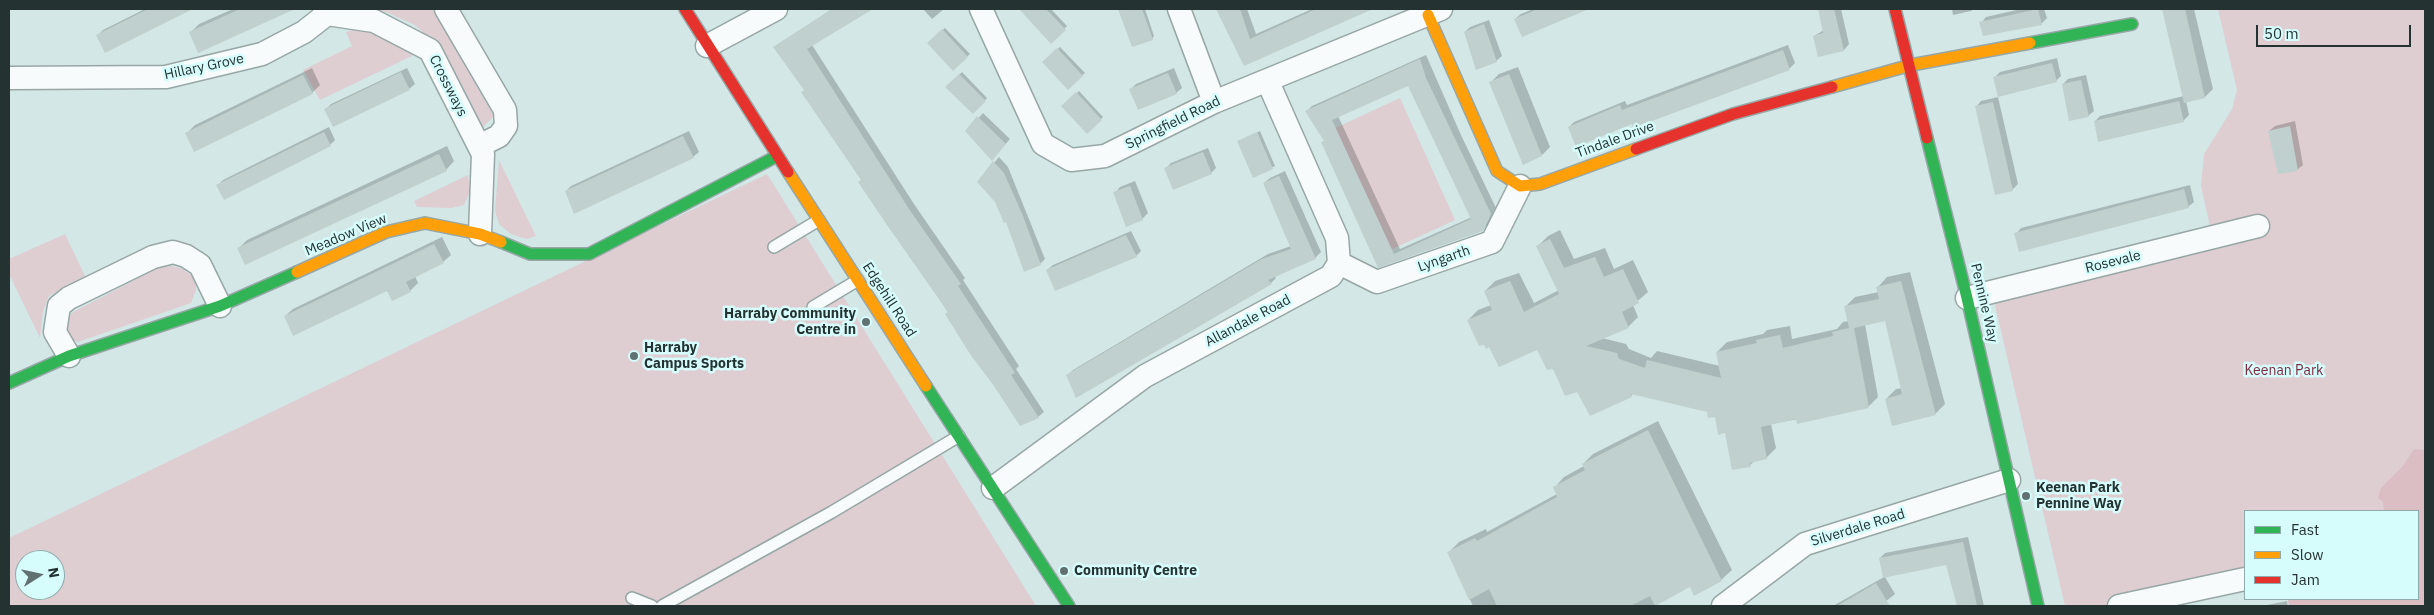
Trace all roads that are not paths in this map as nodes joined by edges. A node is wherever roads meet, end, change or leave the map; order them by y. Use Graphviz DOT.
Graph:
graph roads {
  1 [pos="446,9"];
  2 [pos="685,9"];
  3 [pos="776,9"];
  4 [pos="981,9"];
  5 [pos="1179,9"];
  6 [pos="1895,9"];
  7 [pos="326,11"];
  8 [pos="1434,12"];
  9 [pos="2132,24"];
  10 [pos="708,46"];
  11 [pos="1910,65"];
  12 [pos="9,78"];
  13 [pos="1268,82"];
  14 [pos="1214,102"];
  15 [pos="479,146"];
  16 [pos="776,156"];
  17 [pos="1520,186"];
  18 [pos="819,220"];
  19 [pos="2258,226"];
  20 [pos="480,234"];
  21 [pos="774,247"];
  22 [pos="1339,263"];
  23 [pos="858,280"];
  24 [pos="1967,298"];
  25 [pos="220,306"];
  26 [pos="812,307"];
  27 [pos="69,356"];
  28 [pos="9,383"];
  29 [pos="959,436"];
  30 [pos="2009,480"];
  31 [pos="993,488"];
  32 [pos="2244,579"];
  33 [pos="632,598"];
  34 [pos="652,606"];
  35 [pos="662,606"];
  36 [pos="1069,606"];
  37 [pos="1723,606"];
  38 [pos="2038,606"];
  39 [pos="2119,606"];
  1 -- 15 [label="street"];
  2 -- 10 [label="street, Edgehill Road"];
  3 -- 10 [label="street"];
  4 -- 14 [label="street, Springfield Road"];
  5 -- 14 [label="street"];
  6 -- 11 [label="street, Pennine Way"];
  7 -- 12 [label="street, Hillary Grove"];
  7 -- 15 [label="street, Crossways"];
  8 -- 13 [label="street, Springfield Road"];
  8 -- 17 [label="street"];
  9 -- 11 [label="street, Tindale Drive"];
  10 -- 16 [label="street, Edgehill Road"];
  11 -- 17 [label="street, Tindale Drive"];
  11 -- 24 [label="street, Pennine Way"];
  13 -- 14 [label="street, Springfield Road"];
  13 -- 22 [label="street"];
  15 -- 20 [label="street, Crossways"];
  16 -- 18 [label="street, Edgehill Road"];
  16 -- 20 [label="street, Meadow View"];
  17 -- 22 [label="street, Lyngarth"];
  18 -- 21 [label="lane"];
  18 -- 23 [label="street, Edgehill Road"];
  19 -- 24 [label="street, Rosevale"];
  20 -- 25 [label="street, Meadow View"];
  22 -- 31 [label="street, Allandale Road"];
  23 -- 26 [label="lane"];
  23 -- 29 [label="street, Edgehill Road"];
  24 -- 30 [label="street, Pennine Way"];
  25 -- 27 [label="street, Meadow View"];
  25 -- 27 [label="street"];
  27 -- 28 [label="street, Meadow View"];
  29 -- 31 [label="street, Edgehill Road"];
  29 -- 35 [label="lane"];
  30 -- 37 [label="street, Silverdale Road"];
  30 -- 38 [label="street, Pennine Way"];
  31 -- 36 [label="street, Edgehill Road"];
  32 -- 39 [label="street"];
  33 -- 34 [label="lane"];
}
